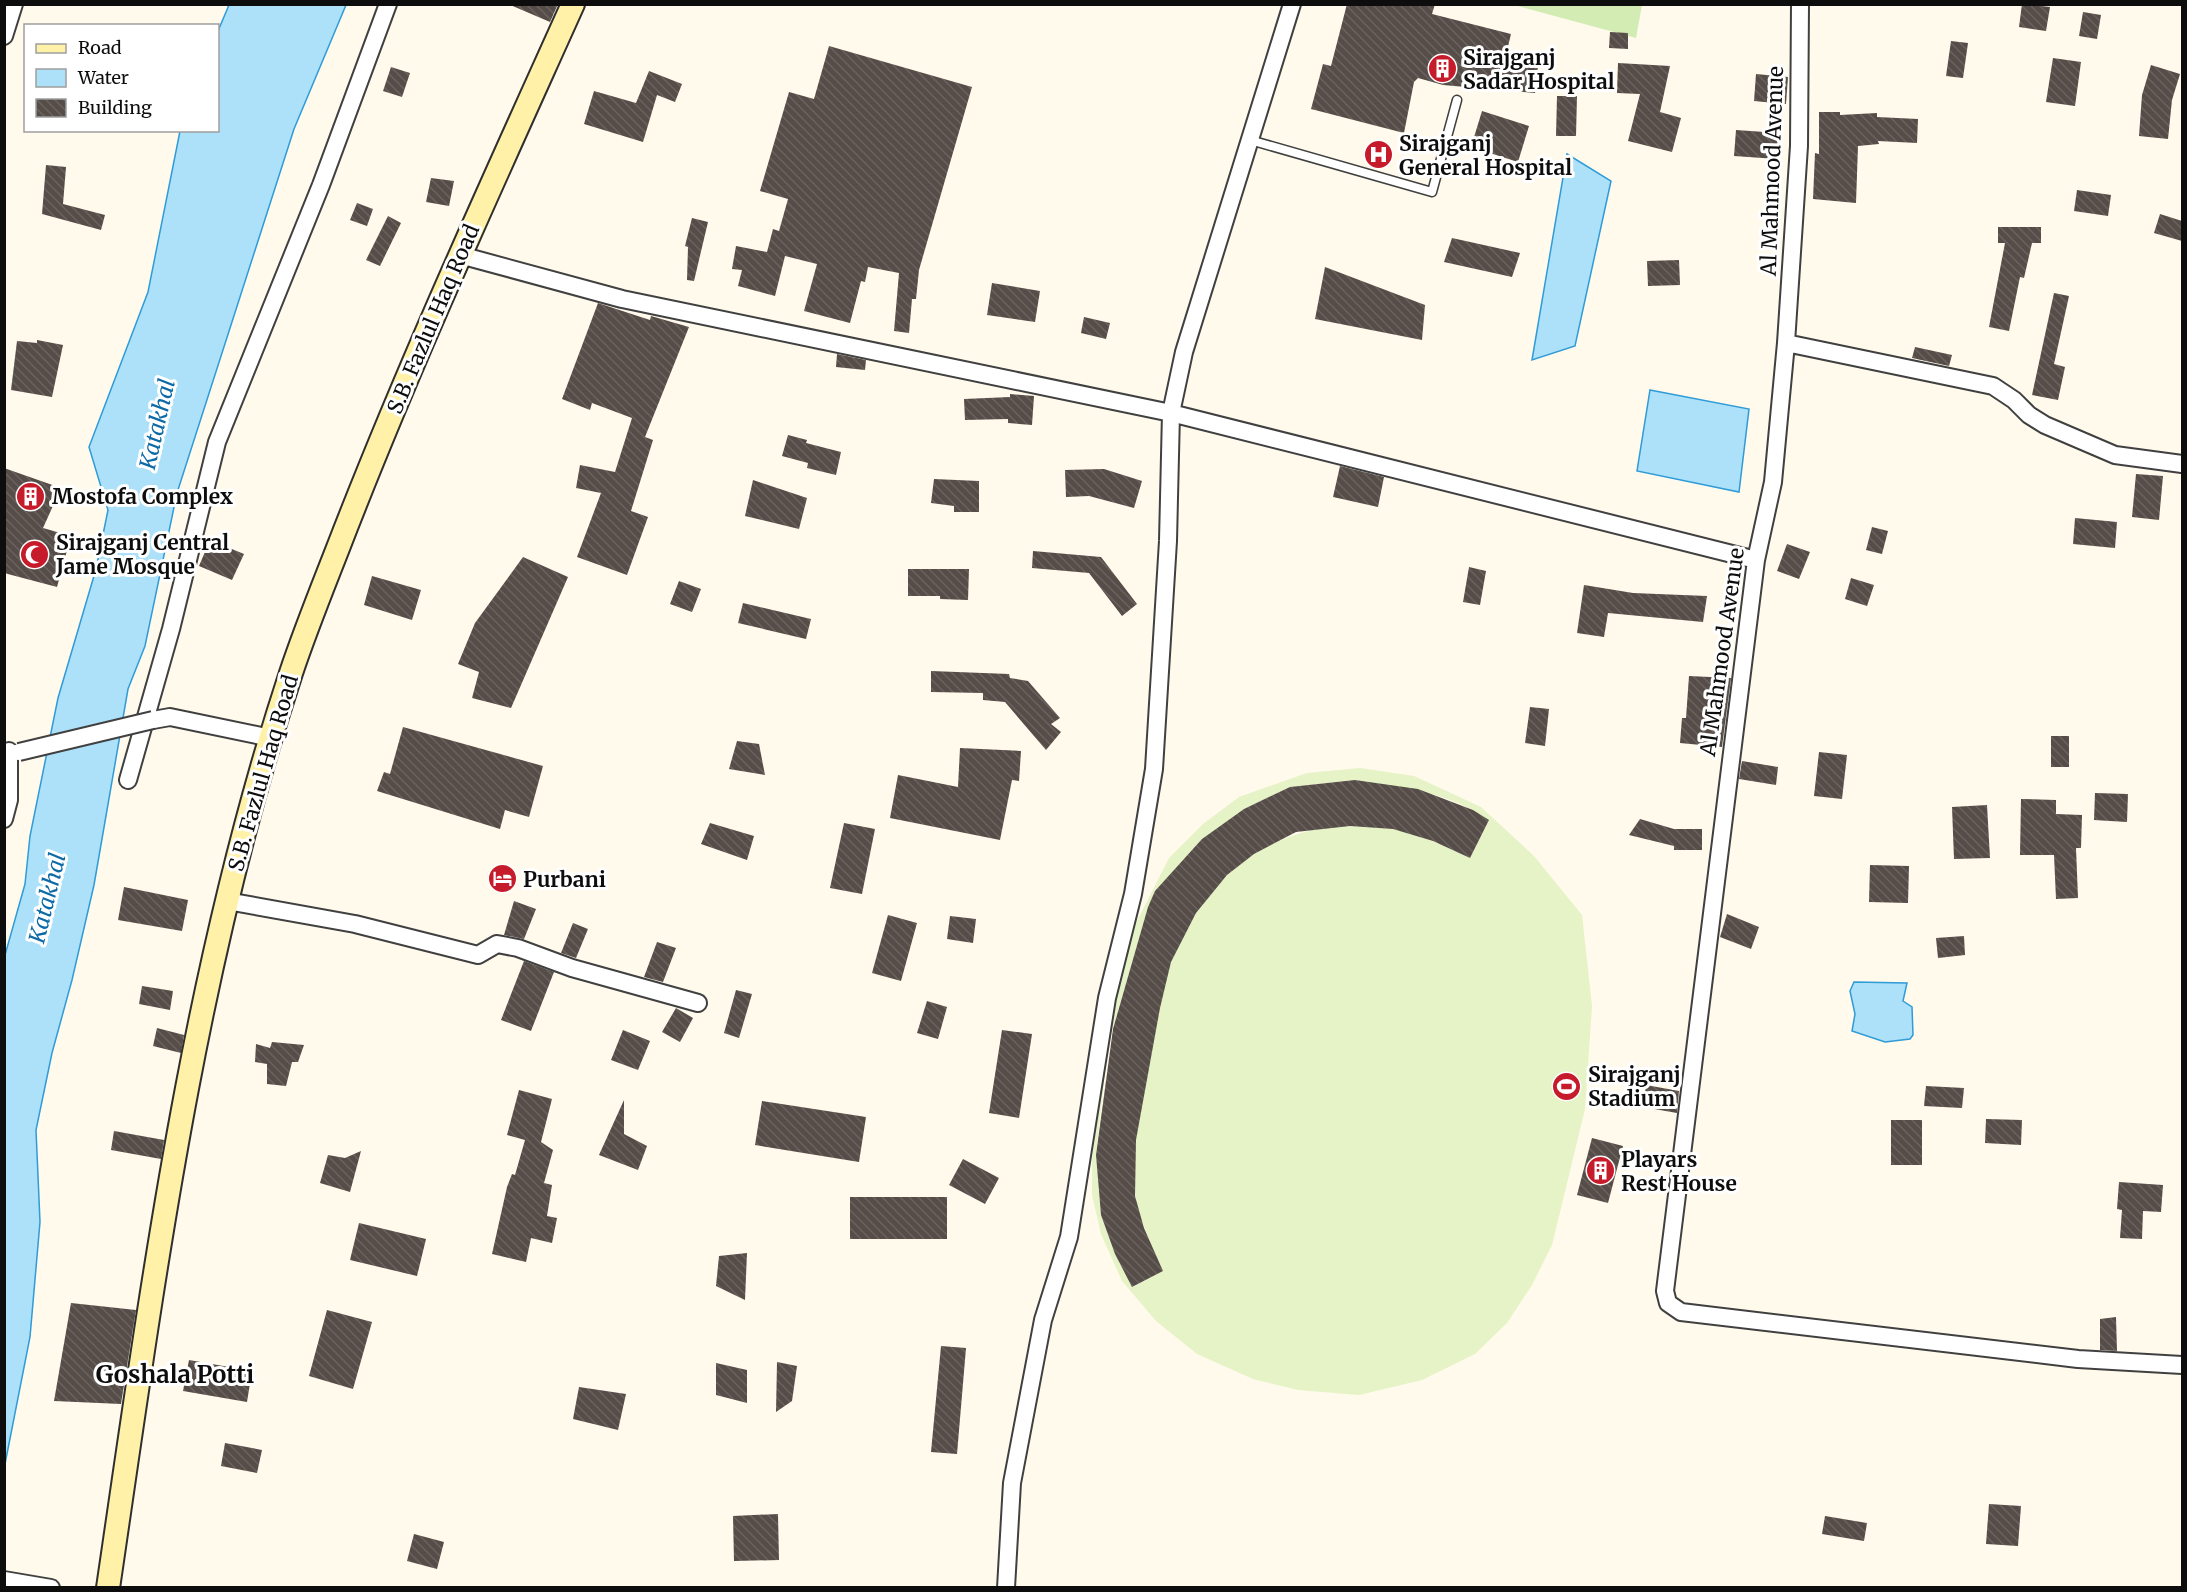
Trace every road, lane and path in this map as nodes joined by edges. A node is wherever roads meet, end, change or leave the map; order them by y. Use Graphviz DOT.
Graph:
graph roads {
  1 [pos="14,4"];
  2 [pos="388,4"];
  3 [pos="573,4"];
  4 [pos="1292,4"];
  5 [pos="1800,4"];
  6 [pos="4,36"];
  7 [pos="1457,100"];
  8 [pos="1250,140"];
  9 [pos="460,255"];
  10 [pos="1786,344"];
  11 [pos="1171,413"];
  12 [pos="2182,464"];
  13 [pos="1756,560"];
  14 [pos="271,738"];
  15 [pos="11,751"];
  16 [pos="128,780"];
  17 [pos="4,819"];
  18 [pos="227,902"];
  19 [pos="698,1003"];
  20 [pos="2182,1365"];
  21 [pos="6,1580"];
  22 [pos="51,1587"];
  23 [pos="108,1587"];
  24 [pos="1006,1587"];
  1 -- 6 [label="street"];
  2 -- 16 [label="street"];
  3 -- 9 [label="main road, S.B. Fazlul Haq Road"];
  4 -- 8 [label="street"];
  5 -- 10 [label="street, Al Mahmood Avenue"];
  7 -- 8 [label="lane"];
  8 -- 11 [label="street"];
  9 -- 11 [label="street"];
  9 -- 14 [label="main road, S.B. Fazlul Haq Road"];
  10 -- 12 [label="street"];
  10 -- 13 [label="street, Al Mahmood Avenue"];
  11 -- 13 [label="street"];
  11 -- 24 [label="street"];
  13 -- 20 [label="street, Al Mahmood Avenue"];
  14 -- 15 [label="street, bridge"];
  14 -- 18 [label="main road, S.B. Fazlul Haq Road"];
  15 -- 17 [label="street"];
  18 -- 19 [label="street"];
  18 -- 23 [label="main road, S.B. Fazlul Haq Road"];
  21 -- 22 [label="street"];
}
